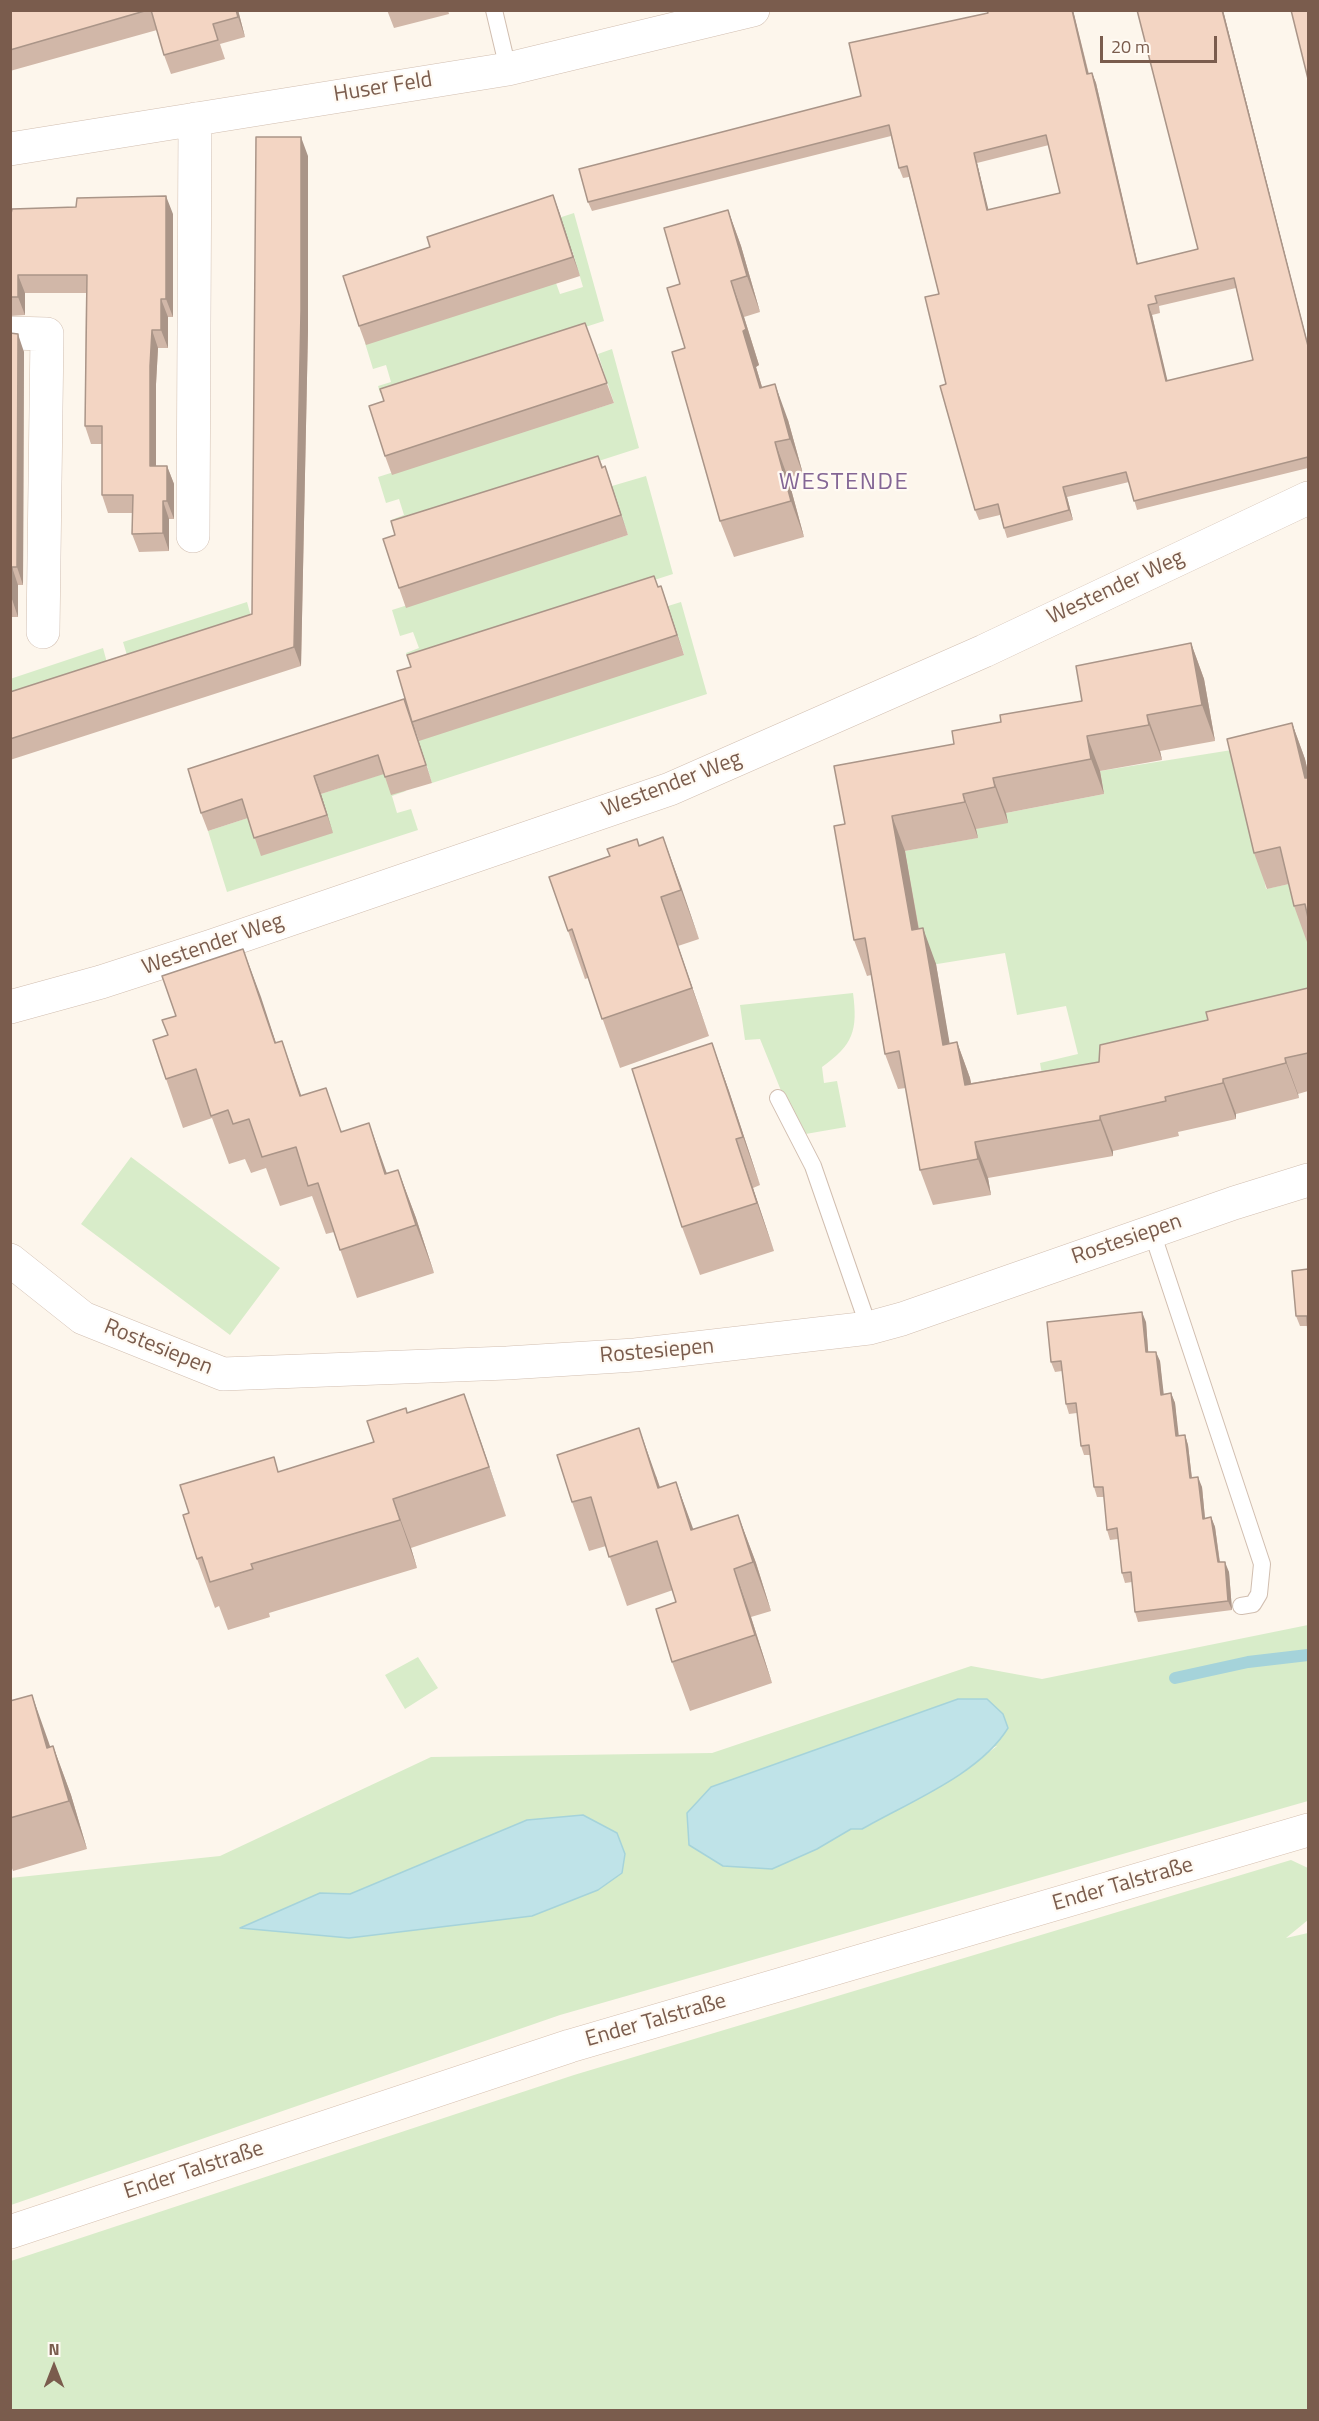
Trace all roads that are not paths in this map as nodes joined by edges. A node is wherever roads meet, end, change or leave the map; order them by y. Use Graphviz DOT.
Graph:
graph roads {
  1 [pos="494,10"];
  2 [pos="753,10"];
  3 [pos="508,69"];
  4 [pos="195,119"];
  5 [pos="10,149"];
  6 [pos="10,333"];
  7 [pos="1308,498"];
  8 [pos="193,536"];
  9 [pos="43,632"];
  10 [pos="10,1007"];
  11 [pos="778,1098"];
  12 [pos="1308,1180"];
  13 [pos="1152,1232"];
  14 [pos="10,1260"];
  15 [pos="869,1328"];
  16 [pos="1241,1606"];
  17 [pos="1308,1830"];
  18 [pos="10,2232"];
  1 -- 3 [label="lane"];
  2 -- 3 [label="street, Huser Feld"];
  3 -- 4 [label="street, Huser Feld"];
  4 -- 5 [label="street, Huser Feld"];
  4 -- 8 [label="street"];
  6 -- 9 [label="street"];
  7 -- 10 [label="street, Westender Weg"];
  11 -- 15 [label="lane"];
  12 -- 13 [label="street, Rostesiepen"];
  13 -- 15 [label="street, Rostesiepen"];
  13 -- 16 [label="lane"];
  14 -- 15 [label="street, Rostesiepen"];
  17 -- 18 [label="street, Ender Talstraße"];
}
